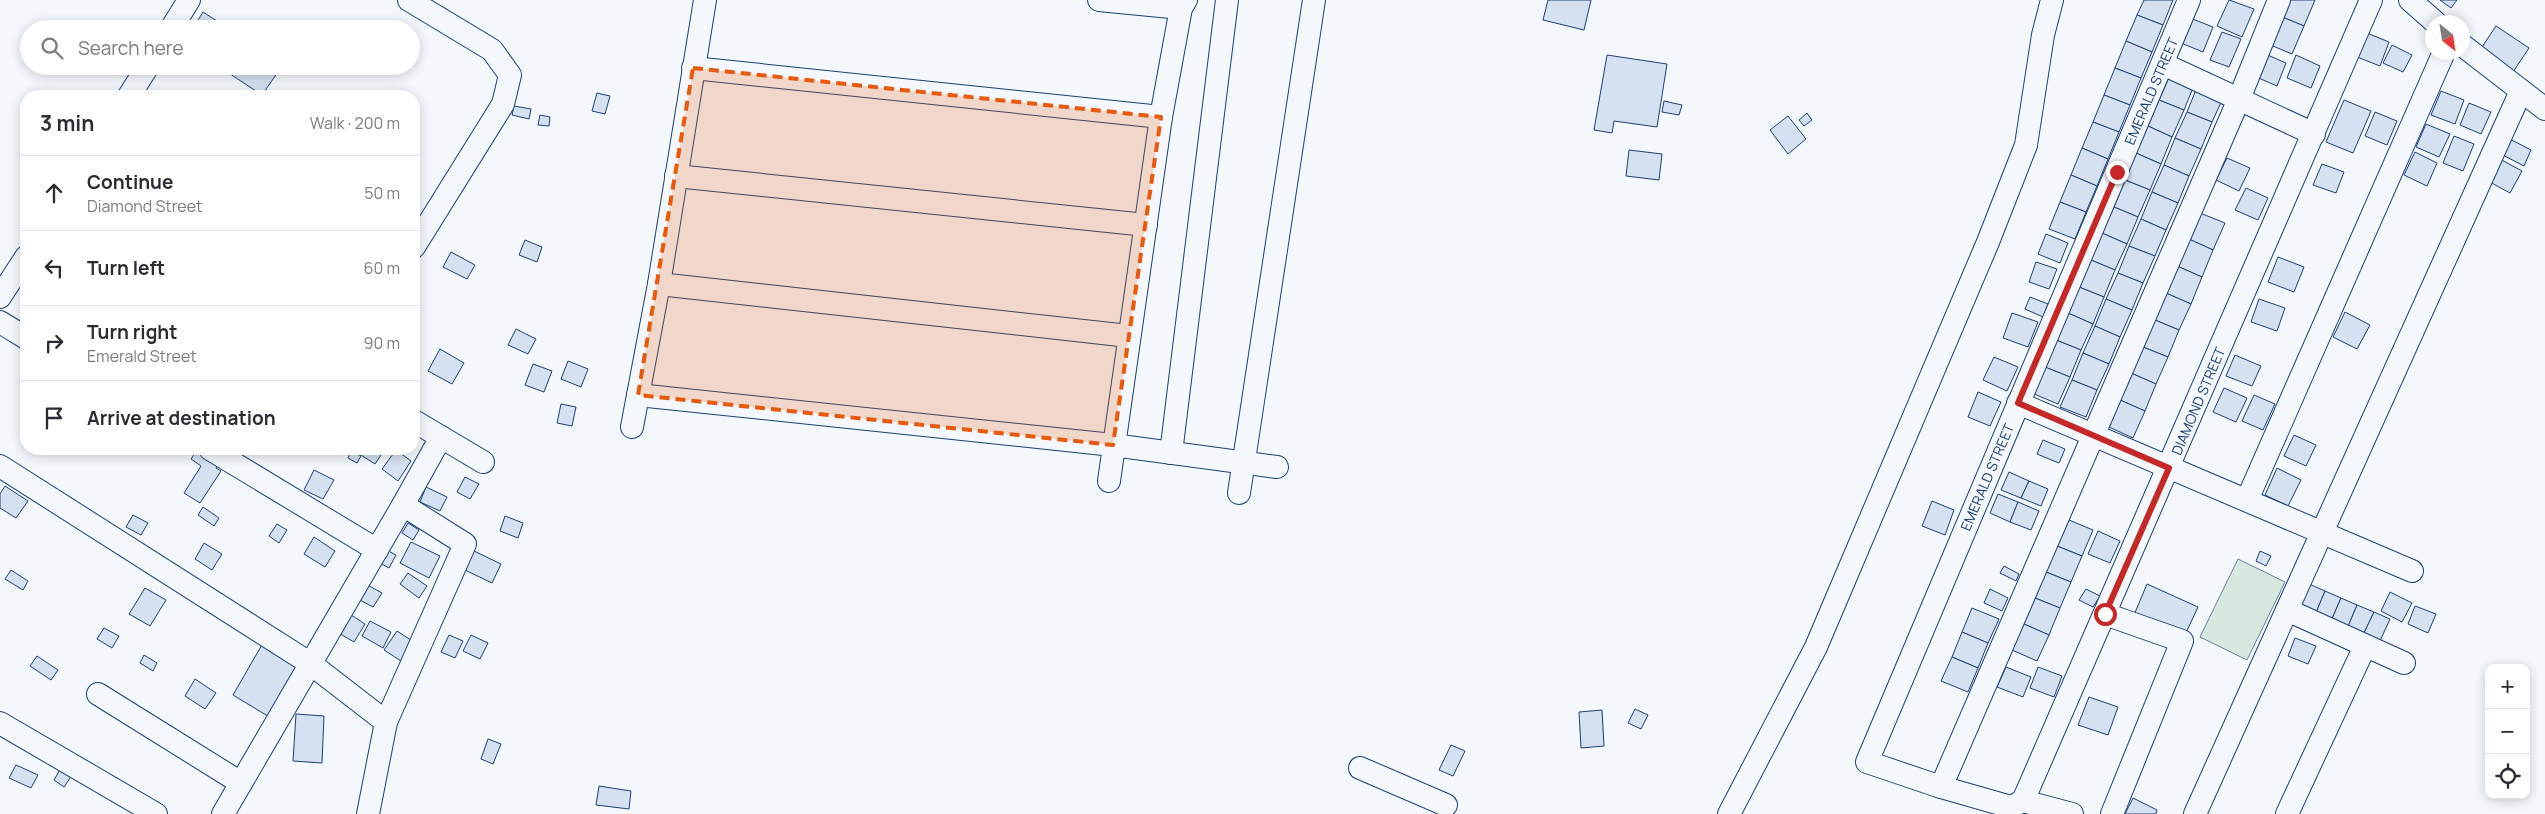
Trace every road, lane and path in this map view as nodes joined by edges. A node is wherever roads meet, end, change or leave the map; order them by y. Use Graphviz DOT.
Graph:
graph roads {
  1 [pos="189,0"];
  2 [pos="410,0"];
  3 [pos="705,0"];
  4 [pos="1099,0"];
  5 [pos="1227,0"];
  6 [pos="1314,0"];
  7 [pos="2052,0"];
  8 [pos="2189,0"];
  9 [pos="2279,0"];
  10 [pos="2371,0"];
  11 [pos="2410,0"];
  12 [pos="1183,4"];
  13 [pos="2427,15"];
  14 [pos="177,20"];
  15 [pos="2470,51"];
  16 [pos="2440,60"];
  17 [pos="2163,64"];
  18 [pos="693,68"];
  19 [pos="142,75"];
  20 [pos="133,90"];
  21 [pos="2521,91"];
  22 [pos="2239,99"];
  23 [pos="2545,109"];
  24 [pos="1161,117"];
  25 [pos="2314,134"];
  26 [pos="676,176"];
  27 [pos="1146,226"];
  28 [pos="420,237"];
  29 [pos="20,267"];
  30 [pos="659,284"];
  31 [pos="0,296"];
  32 [pos="0,322"];
  33 [pos="20,334"];
  34 [pos="1129,336"];
  35 [pos="638,395"];
  36 [pos="2018,403"];
  37 [pos="420,425"];
  38 [pos="632,427"];
  39 [pos="2094,436"];
  40 [pos="440,437"];
  41 [pos="1113,446"];
  42 [pos="1171,453"];
  43 [pos="220,455"];
  44 [pos="483,462"];
  45 [pos="1244,463"];
  46 [pos="0,466"];
  47 [pos="1277,467"];
  48 [pos="2169,468"];
  49 [pos="1109,480"];
  50 [pos="1239,493"];
  51 [pos="2247,500"];
  52 [pos="403,505"];
  53 [pos="2322,532"];
  54 [pos="377,550"];
  55 [pos="2412,571"];
  56 [pos="2287,610"];
  57 [pos="2105,614"];
  58 [pos="2365,646"];
  59 [pos="2404,663"];
  60 [pos="311,664"];
  61 [pos="98,694"];
  62 [pos="386,722"];
  63 [pos="0,723"];
  64 [pos="1360,768"];
  65 [pos="242,783"];
  66 [pos="1941,787"];
  67 [pos="2023,802"];
  68 [pos="1450,811"];
  69 [pos="156,814"];
  70 [pos="223,814"];
  71 [pos="368,814"];
  72 [pos="1729,814"];
  73 [pos="2072,814"];
  74 [pos="2112,814"];
  75 [pos="2195,814"];
  76 [pos="2287,814"];
  1 -- 14 [label="street"];
  2 -- 28 [label="street"];
  3 -- 18 [label="street"];
  4 -- 12 [label="street"];
  5 -- 42 [label="street"];
  6 -- 45 [label="street"];
  7 -- 72 [label="street"];
  8 -- 17 [label="street, EMERALD STREET"];
  9 -- 22 [label="street"];
  10 -- 25 [label="street, DIAMOND STREET"];
  11 -- 13 [label="street"];
  12 -- 24 [label="street"];
  15 -- 21 [label="street"];
  16 -- 51 [label="street"];
  17 -- 22 [label="street"];
  17 -- 36 [label="street, EMERALD STREET"];
  18 -- 24 [label="street"];
  18 -- 26 [label="street"];
  19 -- 20 [label="street"];
  21 -- 23 [label="street"];
  21 -- 53 [label="street"];
  22 -- 25 [label="street"];
  22 -- 39 [label="street"];
  24 -- 27 [label="street"];
  25 -- 48 [label="street, DIAMOND STREET"];
  26 -- 27 [label="street"];
  26 -- 30 [label="street"];
  27 -- 34 [label="street"];
  29 -- 31 [label="street"];
  30 -- 34 [label="street"];
  30 -- 35 [label="street"];
  32 -- 33 [label="street"];
  34 -- 41 [label="street"];
  35 -- 38 [label="street"];
  35 -- 41 [label="street"];
  36 -- 39 [label="street"];
  36 -- 66 [label="street, EMERALD STREET"];
  37 -- 40 [label="street"];
  39 -- 48 [label="street"];
  39 -- 66 [label="street"];
  40 -- 44 [label="street"];
  40 -- 52 [label="street"];
  41 -- 42 [label="street"];
  41 -- 49 [label="street"];
  42 -- 45 [label="street"];
  43 -- 54 [label="street"];
  45 -- 47 [label="street"];
  45 -- 50 [label="street"];
  46 -- 60 [label="street"];
  48 -- 51 [label="street"];
  48 -- 57 [label="street, DIAMOND STREET"];
  51 -- 53 [label="street"];
  52 -- 54 [label="street"];
  52 -- 62 [label="street"];
  53 -- 55 [label="street"];
  53 -- 56 [label="street"];
  54 -- 60 [label="street"];
  56 -- 58 [label="street"];
  56 -- 75 [label="street"];
  57 -- 67 [label="street, DIAMOND STREET"];
  57 -- 74 [label="street"];
  58 -- 59 [label="street"];
  58 -- 76 [label="street"];
  60 -- 62 [label="street"];
  60 -- 65 [label="street"];
  61 -- 65 [label="street"];
  62 -- 71 [label="street"];
  63 -- 69 [label="street"];
  64 -- 68 [label="street"];
  65 -- 70 [label="street"];
  66 -- 67 [label="street"];
  67 -- 73 [label="street"];
}
